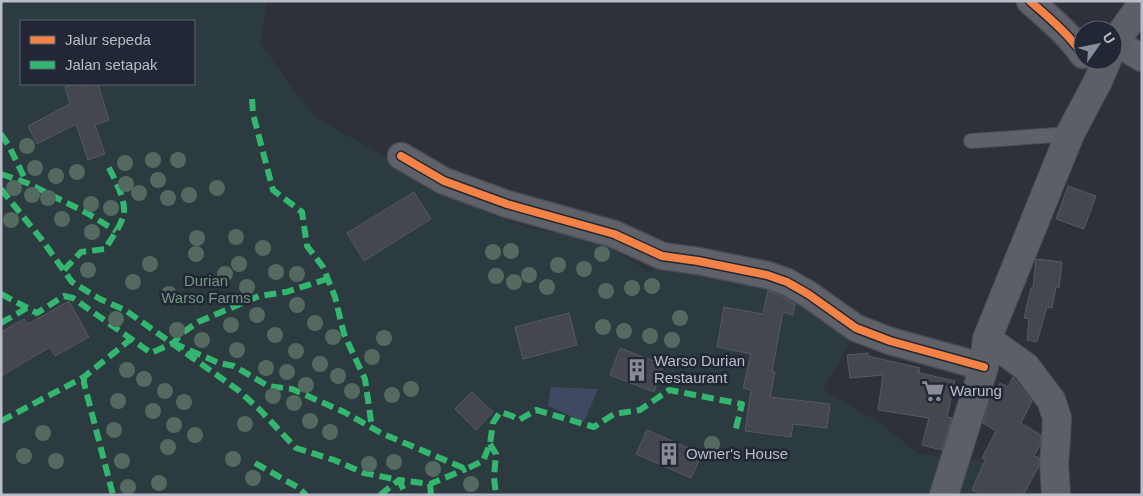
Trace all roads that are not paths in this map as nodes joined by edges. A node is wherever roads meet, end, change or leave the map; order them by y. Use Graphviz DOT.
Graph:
graph roads {
  1 [pos="1030,1"];
  2 [pos="1142,4"];
  3 [pos="1123,31"];
  4 [pos="1073,41"];
  5 [pos="1123,58"];
  6 [pos="1142,58"];
  7 [pos="1099,70"];
  8 [pos="1070,134"];
  9 [pos="972,140"];
  10 [pos="400,156"];
  11 [pos="987,340"];
  12 [pos="984,366"];
  13 [pos="944,495"];
  14 [pos="1056,495"];
  1 -- 4 [label="street"];
  2 -- 3 [label="main road"];
  5 -- 6 [label="street"];
  7 -- 8 [label="main road"];
  8 -- 9 [label="lane"];
  8 -- 11 [label="main road"];
  10 -- 12 [label="street"];
  11 -- 12 [label="main road"];
  11 -- 14 [label="main road"];
  12 -- 13 [label="main road"];
}
